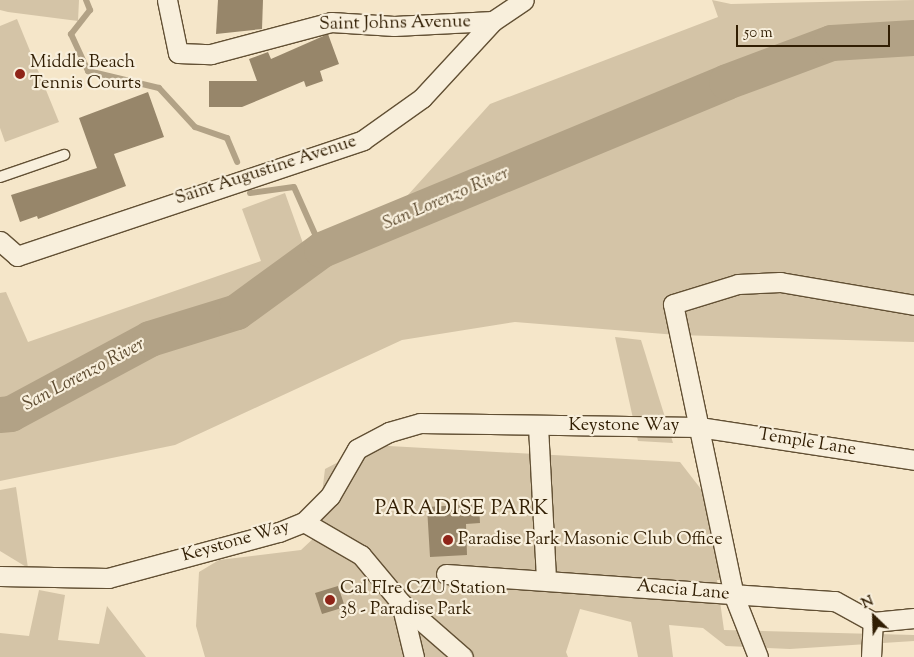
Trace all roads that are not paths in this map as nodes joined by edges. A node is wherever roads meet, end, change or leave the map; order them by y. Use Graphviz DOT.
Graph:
graph roads {
  1 [pos="166,0"];
  2 [pos="524,0"];
  3 [pos="493,21"];
  4 [pos="64,155"];
  5 [pos="0,176"];
  6 [pos="0,241"];
  7 [pos="914,305"];
  8 [pos="538,426"];
  9 [pos="699,427"];
  10 [pos="914,460"];
  11 [pos="304,522"];
  12 [pos="446,574"];
  13 [pos="0,576"];
  14 [pos="546,579"];
  15 [pos="734,596"];
  16 [pos="401,603"];
  17 [pos="914,618"];
  18 [pos="873,622"];
  19 [pos="414,657"];
  20 [pos="463,657"];
  21 [pos="758,657"];
  22 [pos="871,657"];
  1 -- 3 [label="street, Saint Johns Avenue"];
  2 -- 3 [label="street, Saint Augustine Avenue"];
  3 -- 6 [label="street, Saint Augustine Avenue"];
  4 -- 5 [label="lane"];
  7 -- 9 [label="street, Keystone Way"];
  8 -- 9 [label="street, Keystone Way"];
  8 -- 11 [label="street, Keystone Way"];
  8 -- 14 [label="street"];
  9 -- 10 [label="street, Temple Lane"];
  9 -- 15 [label="street, Keystone Way"];
  11 -- 13 [label="street, Keystone Way"];
  11 -- 16 [label="street"];
  12 -- 14 [label="street, Acacia Lane"];
  14 -- 15 [label="street, Acacia Lane"];
  15 -- 18 [label="street, Acacia Lane"];
  15 -- 21 [label="street, Keystone Way"];
  16 -- 19 [label="street"];
  16 -- 20 [label="street"];
  17 -- 18 [label="street"];
  18 -- 22 [label="street"];
}
